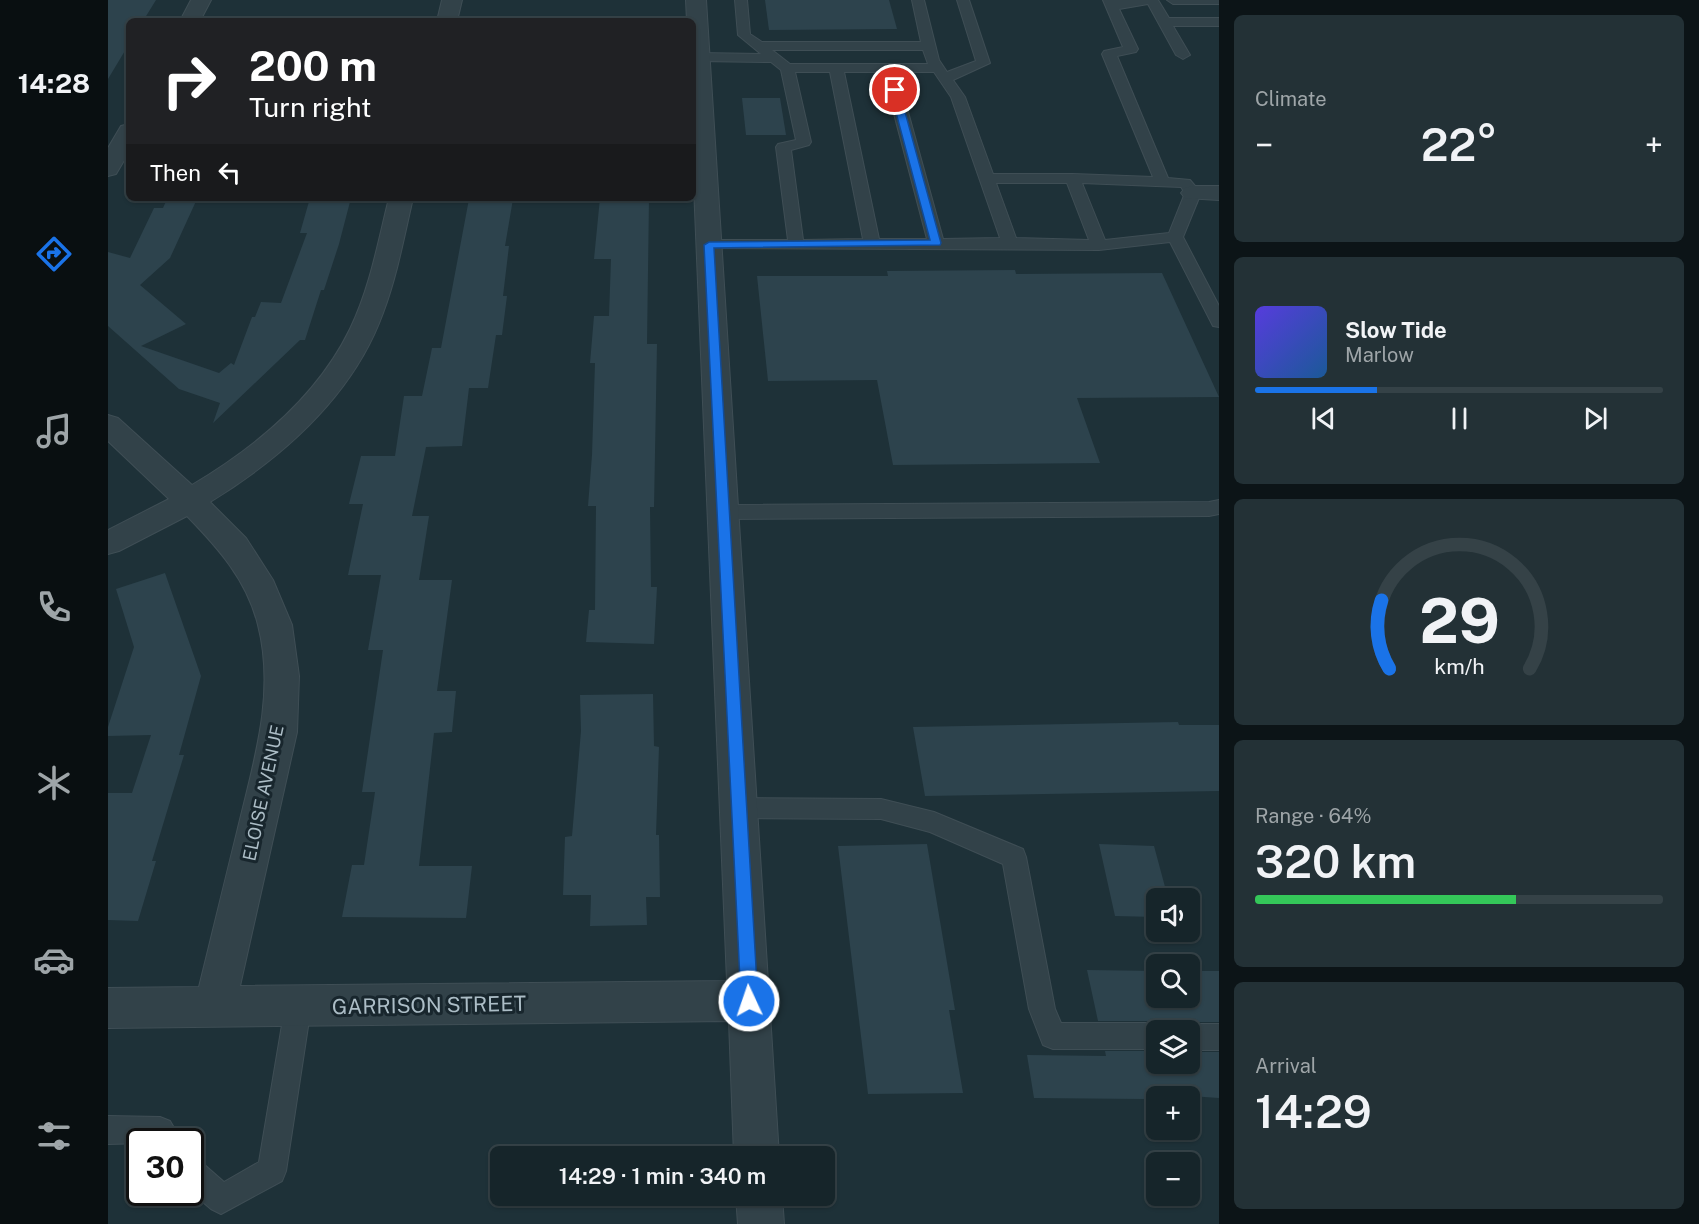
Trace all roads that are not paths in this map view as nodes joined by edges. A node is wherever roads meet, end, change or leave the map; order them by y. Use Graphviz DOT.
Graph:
graph roads {
  1 [pos="201,0"];
  2 [pos="452,0"];
  3 [pos="696,0"];
  4 [pos="741,0"];
  5 [pos="918,0"];
  6 [pos="963,0"];
  7 [pos="1151,0"];
  8 [pos="1173,0"];
  9 [pos="1219,0"];
  10 [pos="1110,3"];
  11 [pos="192,18"];
  12 [pos="448,18"];
  13 [pos="1164,22"];
  14 [pos="1219,22"];
  15 [pos="759,46"];
  16 [pos="929,46"];
  17 [pos="1183,55"];
  18 [pos="699,57"];
  19 [pos="775,58"];
  20 [pos="787,68"];
  21 [pos="836,68"];
  22 [pos="889,68"];
  23 [pos="941,73"];
  24 [pos="126,136"];
  25 [pos="108,169"];
  26 [pos="1073,178"];
  27 [pos="987,179"];
  28 [pos="1162,182"];
  29 [pos="1219,193"];
  30 [pos="1193,194"];
  31 [pos="400,201"];
  32 [pos="1175,237"];
  33 [pos="936,243"];
  34 [pos="1010,243"];
  35 [pos="796,244"];
  36 [pos="872,244"];
  37 [pos="709,245"];
  38 [pos="1099,245"];
  39 [pos="1219,322"];
  40 [pos="108,425"];
  41 [pos="191,501"];
  42 [pos="1219,507"];
  43 [pos="723,512"];
  44 [pos="108,543"];
  45 [pos="739,808"];
  46 [pos="749,1001"];
  47 [pos="215,1007"];
  48 [pos="298,1007"];
  49 [pos="108,1008"];
  50 [pos="1146,1036"];
  51 [pos="1200,1036"];
  52 [pos="1219,1037"];
  53 [pos="108,1130"];
  54 [pos="126,1130"];
  55 [pos="756,1146"];
  56 [pos="204,1184"];
  57 [pos="760,1206"];
  58 [pos="761,1224"];
  1 -- 11 [label="street"];
  2 -- 12 [label="street"];
  3 -- 18 [label="street"];
  4 -- 15 [label="lane"];
  5 -- 16 [label="lane"];
  6 -- 23 [label="lane"];
  7 -- 10 [label="lane"];
  7 -- 13 [label="lane"];
  8 -- 9 [label="lane"];
  10 -- 28 [label="lane"];
  13 -- 14 [label="lane"];
  13 -- 17 [label="lane"];
  15 -- 16 [label="lane"];
  15 -- 19 [label="lane"];
  16 -- 23 [label="lane"];
  18 -- 19 [label="lane"];
  18 -- 37 [label="street"];
  19 -- 20 [label="lane"];
  20 -- 21 [label="lane"];
  20 -- 35 [label="lane"];
  21 -- 22 [label="lane"];
  21 -- 36 [label="lane"];
  22 -- 23 [label="lane"];
  22 -- 33 [label="lane"];
  23 -- 27 [label="lane"];
  24 -- 25 [label="street"];
  26 -- 27 [label="lane"];
  26 -- 28 [label="lane"];
  26 -- 38 [label="lane"];
  27 -- 34 [label="lane"];
  28 -- 30 [label="lane"];
  29 -- 30 [label="street"];
  30 -- 32 [label="lane"];
  31 -- 41 [label="street"];
  32 -- 38 [label="lane"];
  32 -- 39 [label="lane"];
  33 -- 34 [label="lane"];
  33 -- 36 [label="lane"];
  34 -- 38 [label="lane"];
  35 -- 36 [label="lane"];
  35 -- 37 [label="lane"];
  37 -- 43 [label="street"];
  40 -- 41 [label="street, ELOISE AVENUE"];
  41 -- 44 [label="street"];
  41 -- 47 [label="street, ELOISE AVENUE"];
  42 -- 43 [label="lane"];
  43 -- 45 [label="street"];
  45 -- 46 [label="street"];
  45 -- 50 [label="lane"];
  46 -- 48 [label="street, GARRISON STREET"];
  46 -- 55 [label="street"];
  47 -- 48 [label="street, GARRISON STREET"];
  47 -- 49 [label="street, GARRISON STREET"];
  48 -- 56 [label="lane"];
  51 -- 52 [label="lane"];
  53 -- 54 [label="lane"];
  57 -- 58 [label="street"];
}
